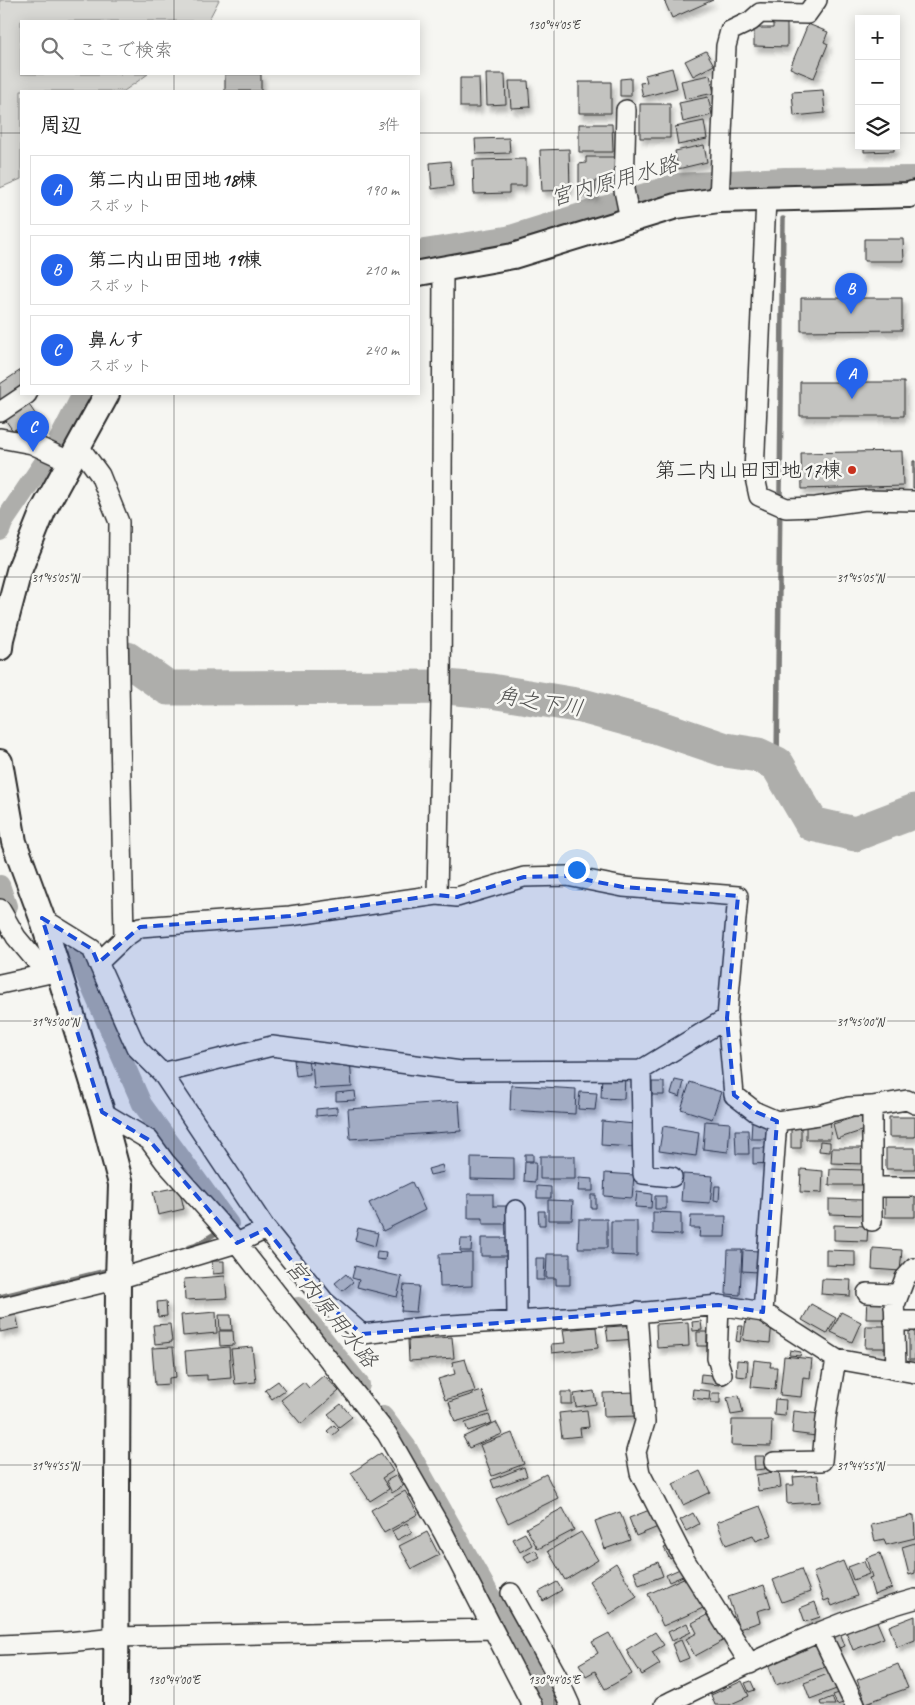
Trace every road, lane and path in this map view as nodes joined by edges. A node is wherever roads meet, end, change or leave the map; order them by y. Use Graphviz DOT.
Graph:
graph roads {
  1 [pos="817,0"];
  2 [pos="626,110"];
  3 [pos="915,193"];
  4 [pos="720,195"];
  5 [pos="766,199"];
  6 [pos="629,215"];
  7 [pos="443,270"];
  8 [pos="420,273"];
  9 [pos="26,395"];
  10 [pos="106,395"];
  11 [pos="0,412"];
  12 [pos="0,438"];
  13 [pos="74,453"];
  14 [pos="915,501"];
  15 [pos="0,648"];
  16 [pos="0,762"];
  17 [pos="437,895"];
  18 [pos="0,909"];
  19 [pos="42,918"];
  20 [pos="124,938"];
  21 [pos="98,963"];
  22 [pos="52,972"];
  23 [pos="0,984"];
  24 [pos="727,1018"];
  25 [pos="641,1070"];
  26 [pos="162,1073"];
  27 [pos="915,1104"];
  28 [pos="872,1106"];
  29 [pos="102,1112"];
  30 [pos="777,1121"];
  31 [pos="672,1177"];
  32 [pos="873,1186"];
  33 [pos="915,1187"];
  34 [pos="516,1210"];
  35 [pos="872,1221"];
  36 [pos="265,1229"];
  37 [pos="235,1241"];
  38 [pos="914,1268"];
  39 [pos="118,1279"];
  40 [pos="867,1293"];
  41 [pos="719,1306"];
  42 [pos="0,1308"];
  43 [pos="637,1312"];
  44 [pos="763,1312"];
  45 [pos="894,1315"];
  46 [pos="517,1320"];
  47 [pos="915,1321"];
  48 [pos="836,1359"];
  49 [pos="896,1370"];
  50 [pos="915,1373"];
  51 [pos="722,1374"];
  52 [pos="774,1462"];
  53 [pos="512,1593"];
  54 [pos="915,1599"];
  55 [pos="493,1629"];
  56 [pos="820,1632"];
  57 [pos="115,1637"];
  58 [pos="0,1645"];
  59 [pos="750,1664"];
  60 [pos="116,1705"];
  61 [pos="532,1705"];
  62 [pos="570,1705"];
  63 [pos="664,1705"];
  64 [pos="856,1705"];
  1 -- 4 [label="street"];
  2 -- 6 [label="street"];
  3 -- 5 [label="street"];
  4 -- 5 [label="street"];
  4 -- 6 [label="street"];
  5 -- 14 [label="street"];
  6 -- 7 [label="street"];
  7 -- 8 [label="street"];
  7 -- 17 [label="street"];
  9 -- 11 [label="street"];
  10 -- 13 [label="street"];
  12 -- 13 [label="street"];
  13 -- 15 [label="street"];
  13 -- 20 [label="street"];
  16 -- 19 [label="street"];
  17 -- 20 [label="street"];
  17 -- 24 [label="street"];
  18 -- 22 [label="street"];
  19 -- 21 [label="street"];
  19 -- 22 [label="street"];
  20 -- 21 [label="street"];
  21 -- 26 [label="street"];
  22 -- 23 [label="street"];
  22 -- 29 [label="street"];
  24 -- 25 [label="street"];
  24 -- 30 [label="street"];
  25 -- 26 [label="street"];
  25 -- 31 [label="street"];
  26 -- 36 [label="street"];
  27 -- 28 [label="street"];
  28 -- 30 [label="street"];
  28 -- 32 [label="street"];
  29 -- 37 [label="street"];
  29 -- 39 [label="street"];
  30 -- 44 [label="street"];
  32 -- 33 [label="street"];
  32 -- 35 [label="street"];
  34 -- 46 [label="street"];
  36 -- 37 [label="street"];
  36 -- 46 [label="street"];
  37 -- 39 [label="street"];
  37 -- 55 [label="street"];
  38 -- 45 [label="street"];
  39 -- 42 [label="street"];
  39 -- 57 [label="street"];
  40 -- 45 [label="street"];
  41 -- 43 [label="street"];
  41 -- 44 [label="street"];
  41 -- 51 [label="street"];
  43 -- 46 [label="street"];
  43 -- 59 [label="street"];
  44 -- 48 [label="street"];
  45 -- 47 [label="street"];
  45 -- 49 [label="street"];
  48 -- 49 [label="street"];
  48 -- 52 [label="street"];
  49 -- 50 [label="street"];
  53 -- 62 [label="street"];
  54 -- 56 [label="street"];
  55 -- 57 [label="street"];
  55 -- 61 [label="street"];
  56 -- 59 [label="street"];
  56 -- 64 [label="street"];
  57 -- 58 [label="street"];
  57 -- 60 [label="street"];
  59 -- 63 [label="street"];
}
